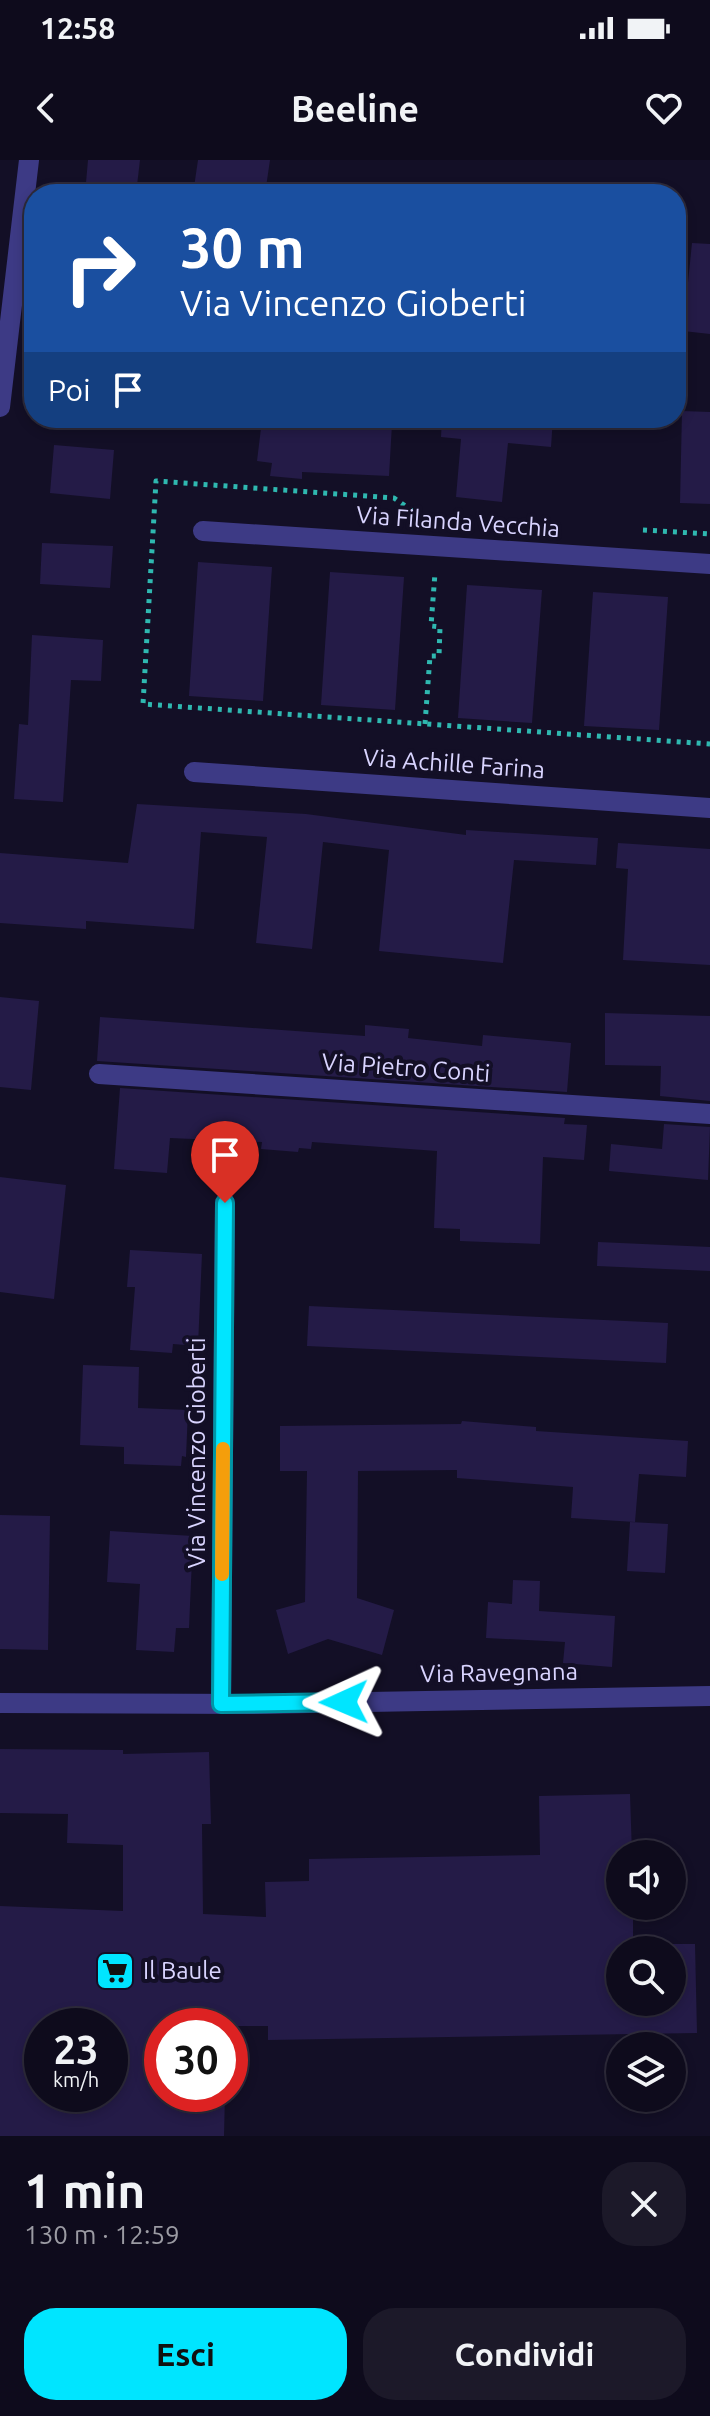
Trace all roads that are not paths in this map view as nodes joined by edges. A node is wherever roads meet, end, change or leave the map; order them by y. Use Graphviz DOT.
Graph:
graph roads {
  1 [pos="29,160"];
  2 [pos="26,184"];
  3 [pos="24,203"];
  4 [pos="0,407"];
  5 [pos="203,531"];
  6 [pos="710,564"];
  7 [pos="194,772"];
  8 [pos="710,808"];
  9 [pos="99,1074"];
  10 [pos="710,1114"];
  11 [pos="225,1203"];
  12 [pos="710,1696"];
  13 [pos="0,1703"];
  14 [pos="221,1704"];
  1 -- 2 [label="street"];
  3 -- 4 [label="street"];
  5 -- 6 [label="street, Via Filanda Vecchia"];
  7 -- 8 [label="street, Via Achille Farina"];
  9 -- 10 [label="street, Via Pietro Conti"];
  11 -- 14 [label="street, Via Vincenzo Gioberti"];
  12 -- 14 [label="street, Via Ravegnana"];
  13 -- 14 [label="street, Via Ravegnana"];
}
